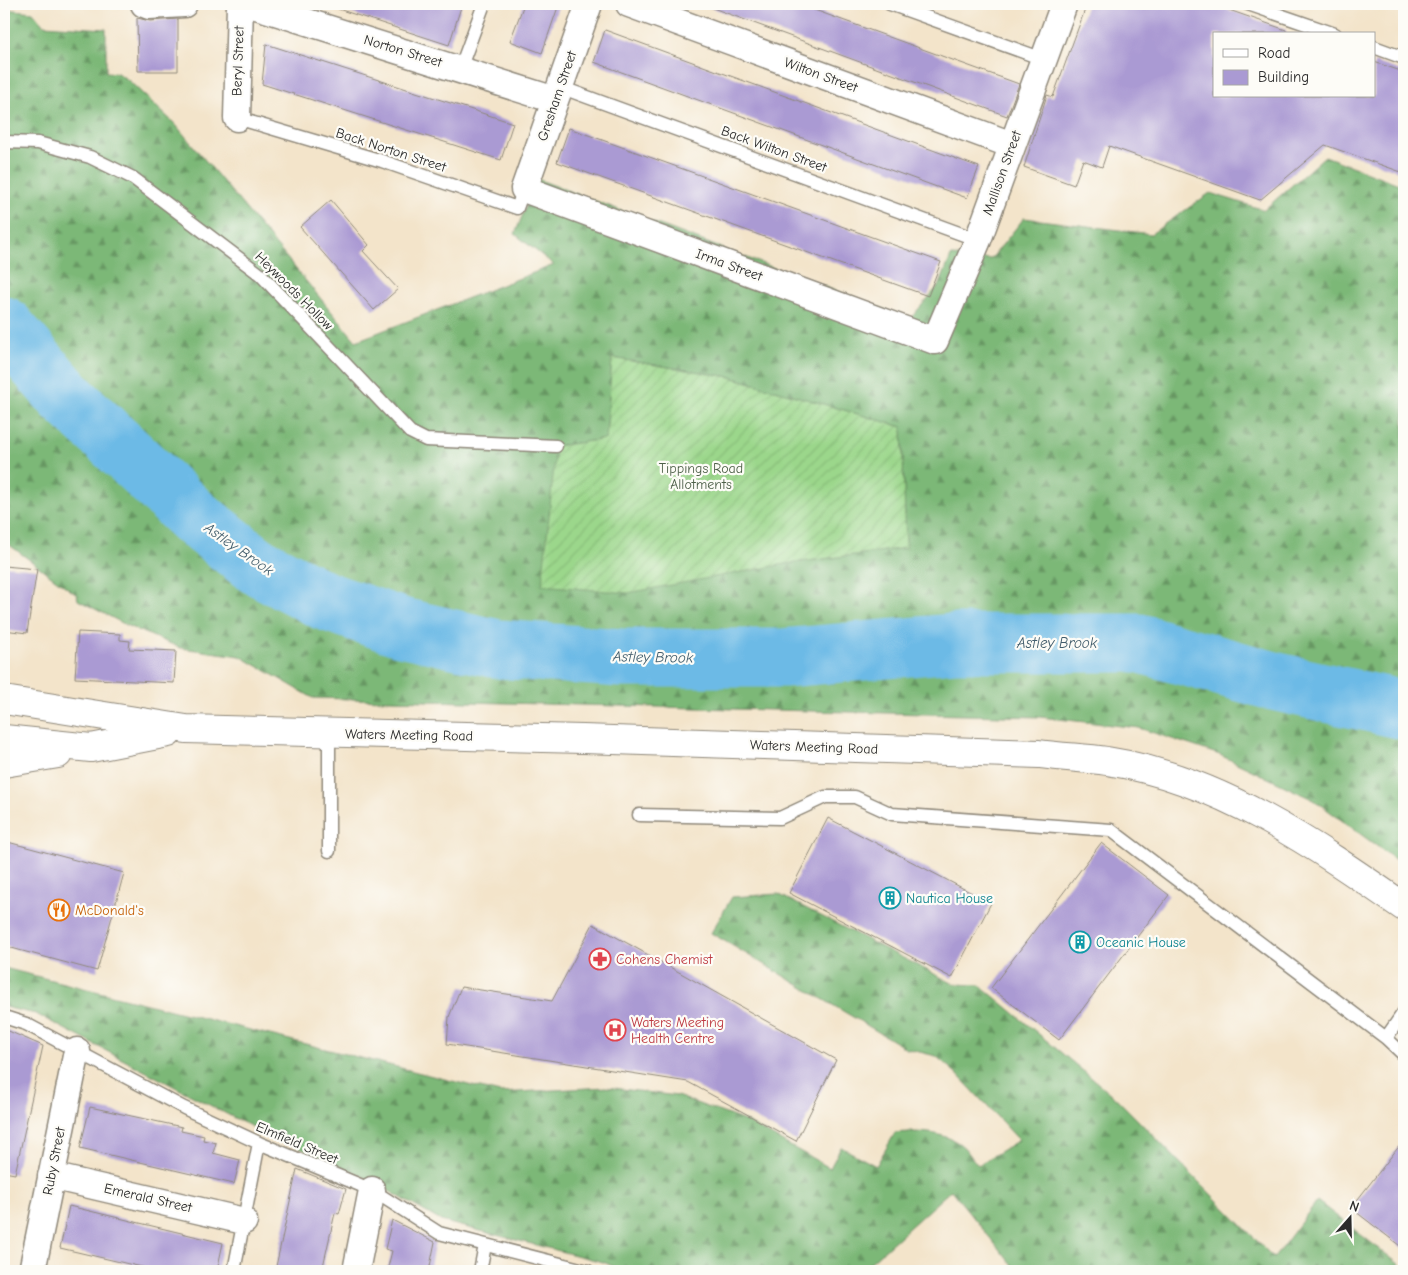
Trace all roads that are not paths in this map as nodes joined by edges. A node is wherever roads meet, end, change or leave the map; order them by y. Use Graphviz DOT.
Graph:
graph roads {
  1 [pos="144,4"];
  2 [pos="184,4"];
  3 [pos="240,4"];
  4 [pos="250,4"];
  5 [pos="484,4"];
  6 [pos="589,4"];
  7 [pos="629,4"];
  8 [pos="890,4"];
  9 [pos="1064,4"];
  10 [pos="1248,4"];
  11 [pos="1328,32"];
  12 [pos="1376,49"];
  13 [pos="1404,58"];
  14 [pos="1043,59"];
  15 [pos="460,69"];
  16 [pos="558,94"];
  17 [pos="236,118"];
  18 [pos="4,142"];
  19 [pos="1012,146"];
  20 [pos="524,189"];
  21 [pos="978,240"];
  22 [pos="935,341"];
  23 [pos="556,446"];
  24 [pos="4,700"];
  25 [pos="186,729"];
  26 [pos="329,733"];
  27 [pos="4,739"];
  28 [pos="91,748"];
  29 [pos="4,763"];
  30 [pos="639,815"];
  31 [pos="330,851"];
  32 [pos="1404,907"];
  33 [pos="1404,1012"];
  34 [pos="4,1018"];
  35 [pos="1386,1038"];
  36 [pos="77,1050"];
  37 [pos="1404,1055"];
  38 [pos="259,1144"];
  39 [pos="51,1176"];
  40 [pos="372,1190"];
  41 [pos="244,1221"];
  42 [pos="485,1245"];
  43 [pos="32,1271"];
  44 [pos="234,1271"];
  45 [pos="356,1271"];
  46 [pos="480,1271"];
  47 [pos="588,1271"];
  1 -- 2 [label="street"];
  3 -- 17 [label="street, Beryl Street"];
  4 -- 15 [label="street, Norton Street"];
  5 -- 15 [label="lane"];
  6 -- 16 [label="street, Gresham Street"];
  7 -- 19 [label="street, Wilton Street"];
  8 -- 14 [label="lane"];
  9 -- 14 [label="street, Mallison Street"];
  10 -- 11 [label="lane"];
  12 -- 13 [label="lane"];
  14 -- 19 [label="street, Mallison Street"];
  15 -- 16 [label="street, Norton Street"];
  16 -- 20 [label="street, Gresham Street"];
  16 -- 21 [label="lane, Back Wilton Street"];
  17 -- 20 [label="lane, Back Norton Street"];
  18 -- 23 [label="lane, Heywoods Hollow"];
  19 -- 21 [label="street, Mallison Street"];
  20 -- 22 [label="street, Irma Street"];
  21 -- 22 [label="street, Mallison Street"];
  24 -- 25 [label="street, Waters Meeting Road"];
  25 -- 26 [label="street, Waters Meeting Road"];
  25 -- 28 [label="street, Waters Meeting Road"];
  26 -- 31 [label="lane"];
  26 -- 32 [label="street, Waters Meeting Road"];
  27 -- 28 [label="street, Waters Meeting Road"];
  28 -- 29 [label="street"];
  30 -- 35 [label="lane"];
  33 -- 35 [label="lane"];
  34 -- 36 [label="lane, Elmfield Street"];
  35 -- 37 [label="lane"];
  36 -- 38 [label="lane, Elmfield Street"];
  36 -- 39 [label="street, Ruby Street"];
  38 -- 40 [label="lane, Elmfield Street"];
  38 -- 41 [label="lane"];
  39 -- 41 [label="street, Emerald Street"];
  39 -- 43 [label="street, Ruby Street"];
  40 -- 42 [label="lane, Elmfield Street"];
  40 -- 45 [label="street"];
  41 -- 44 [label="lane"];
  42 -- 46 [label="lane"];
  42 -- 47 [label="lane, Elmfield Street"];
}
